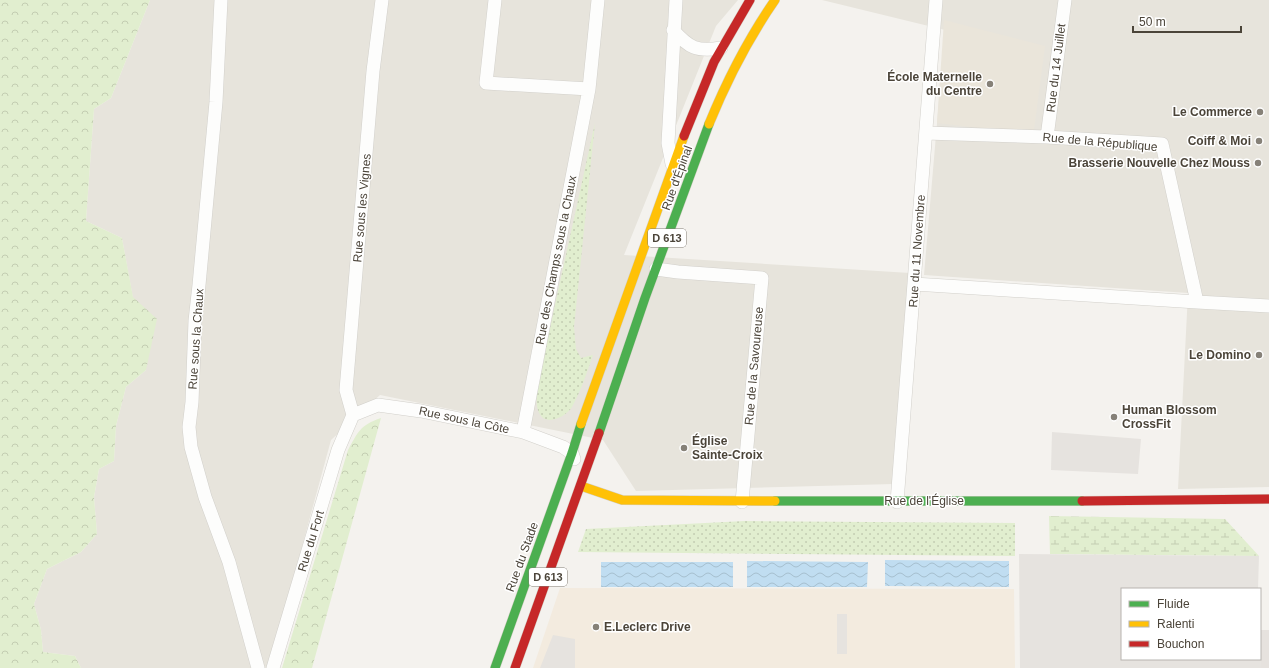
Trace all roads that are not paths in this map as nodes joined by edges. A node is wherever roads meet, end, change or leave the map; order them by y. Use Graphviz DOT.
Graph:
graph roads {
  1 [pos="221,0"];
  2 [pos="382,0"];
  3 [pos="495,0"];
  4 [pos="598,0"];
  5 [pos="676,0"];
  6 [pos="750,0"];
  7 [pos="775,0"];
  8 [pos="936,0"];
  9 [pos="1065,0"];
  10 [pos="673,30"];
  11 [pos="721,48"];
  12 [pos="589,89"];
  13 [pos="926,133"];
  14 [pos="1047,137"];
  15 [pos="673,165"];
  16 [pos="656,269"];
  17 [pos="914,284"];
  18 [pos="1197,302"];
  19 [pos="1269,306"];
  20 [pos="353,415"];
  21 [pos="523,432"];
  22 [pos="572,454"];
  23 [pos="581,486"];
  24 [pos="1269,499"];
  25 [pos="555,502"];
  26 [pos="742,502"];
  27 [pos="897,502"];
  28 [pos="258,668"];
  29 [pos="273,668"];
  30 [pos="495,668"];
  31 [pos="515,668"];
  1 -- 28 [label="street, Rue sous la Chaux"];
  2 -- 20 [label="street, Rue sous les Vignes"];
  3 -- 12 [label="street"];
  4 -- 12 [label="street, Rue des Champs sous la Chaux"];
  5 -- 10 [label="street"];
  6 -- 11 [label="main road, Rue d'Épinal / D 613"];
  7 -- 16 [label="main road, Rue d'Épinal / D 613"];
  8 -- 13 [label="street, Rue du 11 Novembre"];
  9 -- 14 [label="street, Rue du 14 Juillet"];
  10 -- 11 [label="street"];
  10 -- 15 [label="street"];
  11 -- 15 [label="main road, Rue d'Épinal / D 613"];
  12 -- 21 [label="street, Rue des Champs sous la Chaux"];
  13 -- 14 [label="street, Rue de la République"];
  13 -- 17 [label="street, Rue du 11 Novembre"];
  14 -- 18 [label="street, Rue de la République"];
  15 -- 22 [label="main road, Rue d'Épinal / D 613"];
  16 -- 23 [label="main road, Rue d'Épinal / D 613"];
  16 -- 26 [label="street, Rue de la Savoureuse"];
  17 -- 18 [label="street"];
  17 -- 27 [label="street, Rue du 11 Novembre"];
  18 -- 19 [label="street"];
  20 -- 21 [label="street, Rue sous la Côte"];
  20 -- 29 [label="street, Rue du Fort"];
  21 -- 22 [label="street, Rue sous la Côte"];
  22 -- 23 [label="street"];
  22 -- 25 [label="main road, Rue du Stade / D 613"];
  23 -- 25 [label="street"];
  23 -- 26 [label="main road, Rue de l'Église"];
  23 -- 31 [label="main road, D 613"];
  24 -- 27 [label="main road, Rue de l'Église"];
  25 -- 30 [label="main road, Rue du Stade / D 613"];
  26 -- 27 [label="main road, Rue de l'Église"];
}
